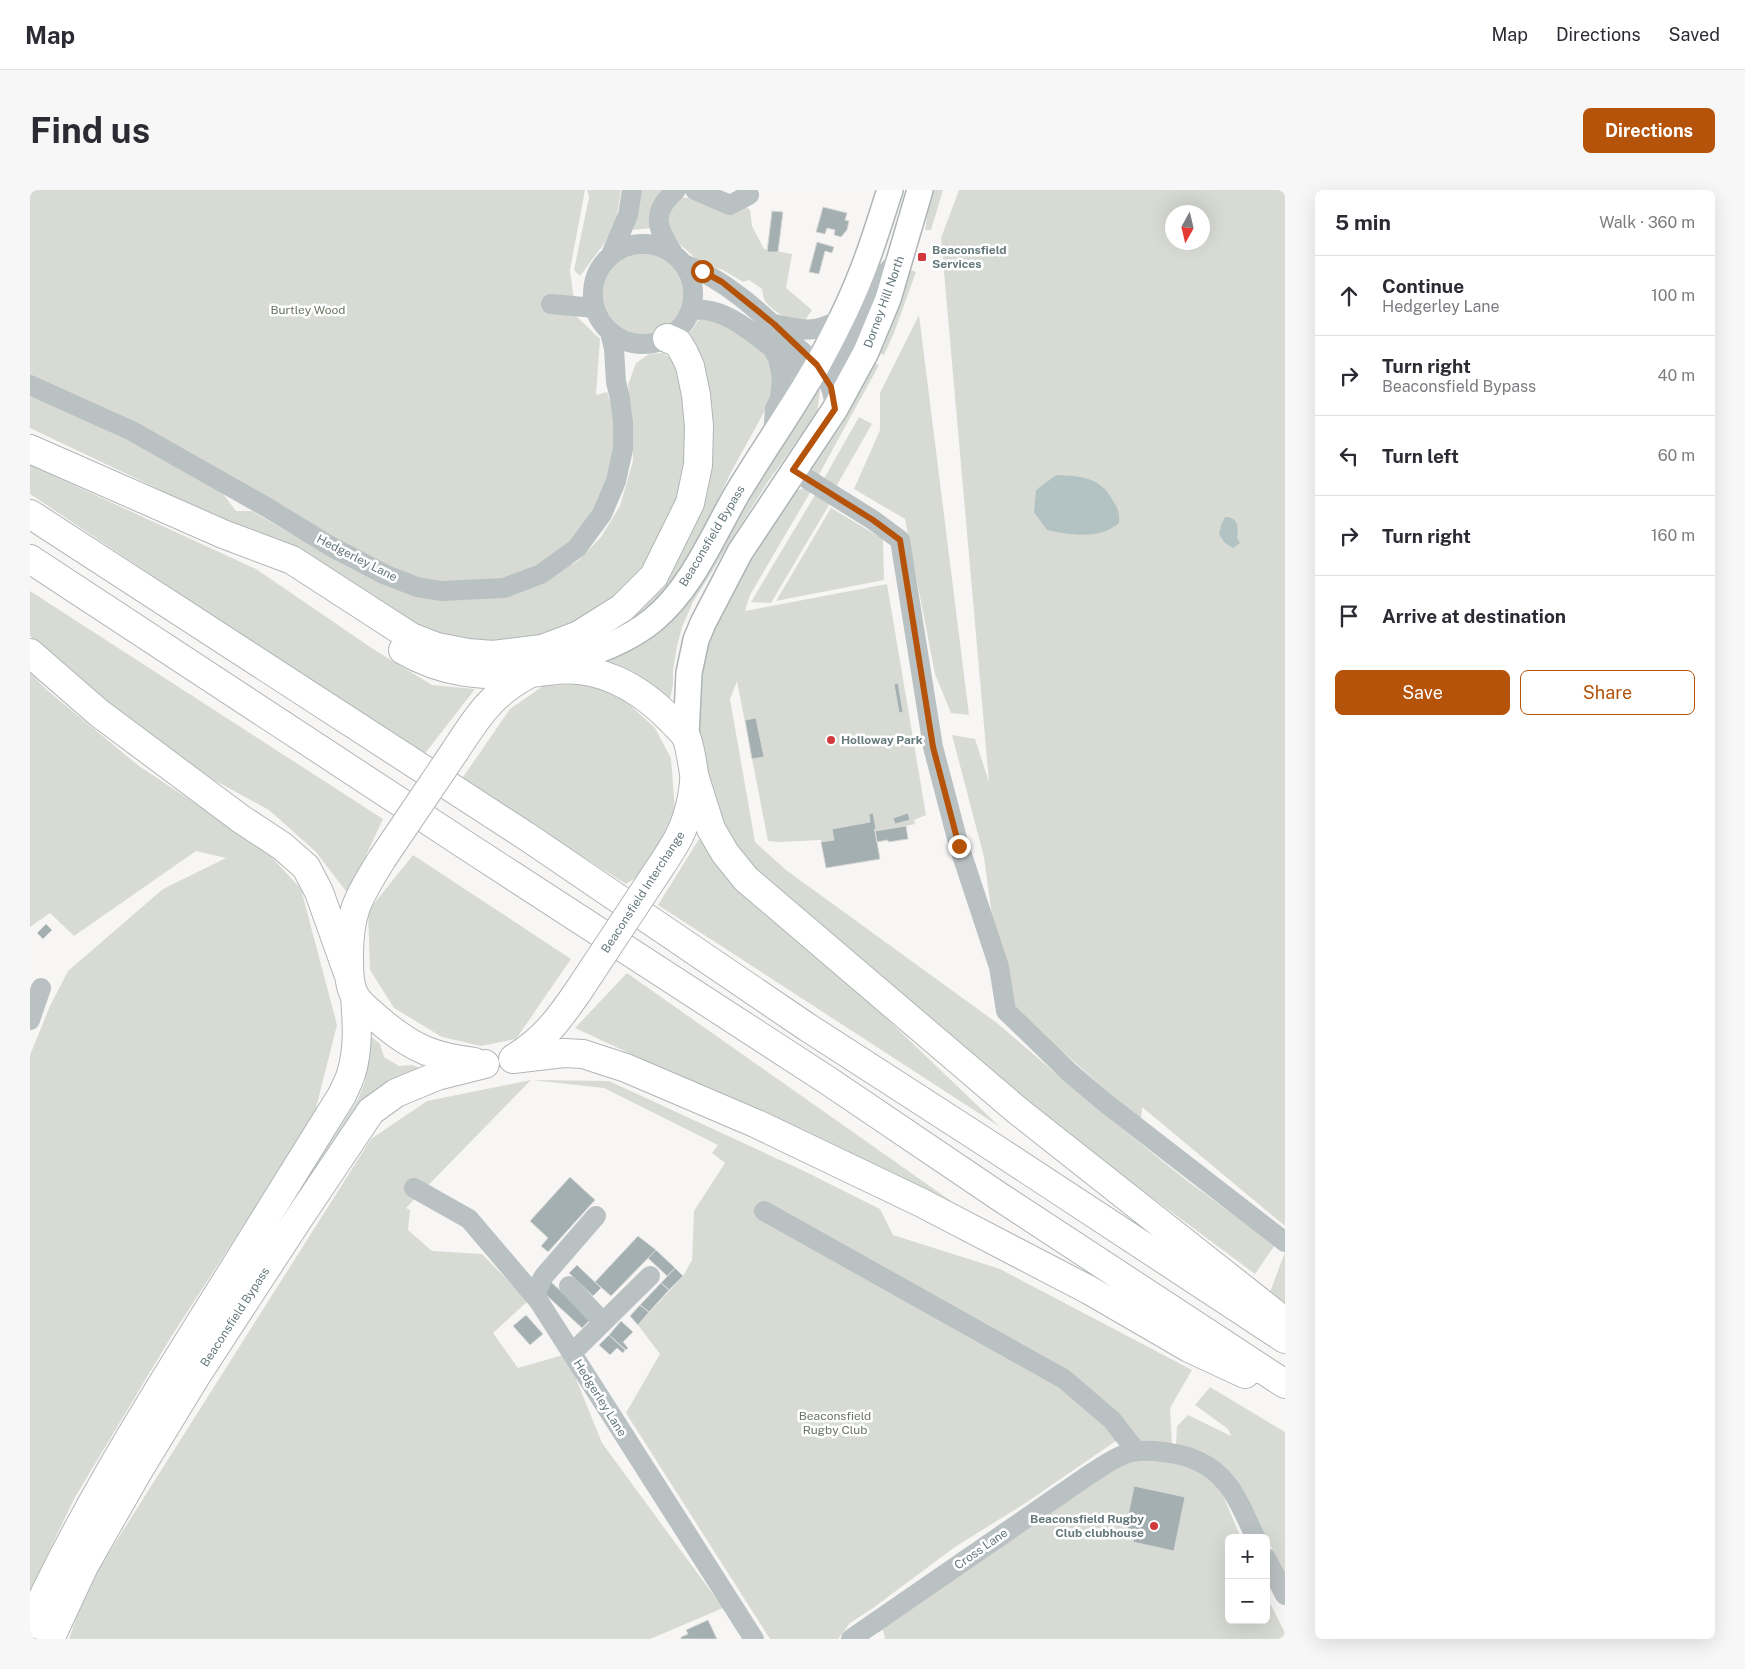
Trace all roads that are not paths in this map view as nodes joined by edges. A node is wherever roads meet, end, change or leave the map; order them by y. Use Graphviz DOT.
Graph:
graph roads {
  1 [pos="632,190"];
  2 [pos="676,190"];
  3 [pos="695,190"];
  4 [pos="890,190"];
  5 [pos="920,190"];
  6 [pos="745,192"];
  7 [pos="902,254"];
  8 [pos="612,255"];
  9 [pos="678,259"];
  10 [pos="551,304"];
  11 [pos="595,308"];
  12 [pos="691,309"];
  13 [pos="840,320"];
  14 [pos="774,324"];
  15 [pos="610,332"];
  16 [pos="658,341"];
  17 [pos="770,347"];
  18 [pos="818,373"];
  19 [pos="30,386"];
  20 [pos="620,398"];
  21 [pos="835,409"];
  22 [pos="773,435"];
  23 [pos="30,449"];
  24 [pos="793,470"];
  25 [pos="30,514"];
  26 [pos="223,534"];
  27 [pos="30,559"];
  28 [pos="30,653"];
  29 [pos="533,673"];
  30 [pos="686,736"];
  31 [pos="694,775"];
  32 [pos="352,986"];
  33 [pos="513,1059"];
  34 [pos="485,1064"];
  35 [pos="414,1188"];
  36 [pos="764,1211"];
  37 [pos="596,1216"];
  38 [pos="1285,1242"];
  39 [pos="650,1276"];
  40 [pos="568,1286"];
  41 [pos="534,1295"];
  42 [pos="603,1322"];
  43 [pos="1285,1322"];
  44 [pos="1285,1339"];
  45 [pos="572,1353"];
  46 [pos="1285,1384"];
  47 [pos="1285,1393"];
  48 [pos="1136,1451"];
  49 [pos="1254,1534"];
  50 [pos="1270,1566"];
  51 [pos="1285,1595"];
  52 [pos="30,1625"];
  53 [pos="50,1639"];
  54 [pos="754,1639"];
  55 [pos="851,1639"];
  1 -- 8 [label="street"];
  2 -- 9 [label="street"];
  3 -- 6 [label="street"];
  4 -- 13 [label="main road"];
  5 -- 7 [label="main road, Dorney Hill North"];
  7 -- 18 [label="street"];
  7 -- 21 [label="main road, Dorney Hill North"];
  8 -- 9 [label="street"];
  8 -- 11 [label="street"];
  9 -- 12 [label="street"];
  9 -- 14 [label="street"];
  10 -- 11 [label="street"];
  11 -- 15 [label="street"];
  12 -- 16 [label="street"];
  12 -- 17 [label="street"];
  13 -- 14 [label="street"];
  13 -- 18 [label="main road"];
  14 -- 18 [label="street"];
  15 -- 16 [label="street"];
  15 -- 20 [label="street, Hedgerley Lane"];
  16 -- 20 [label="street, Hedgerley Lane"];
  16 -- 26 [label="highway"];
  17 -- 18 [label="street"];
  17 -- 22 [label="street"];
  18 -- 21 [label="street"];
  18 -- 22 [label="main road, Beaconsfield Bypass"];
  19 -- 20 [label="street, Hedgerley Lane"];
  21 -- 24 [label="main road"];
  22 -- 29 [label="main road, Beaconsfield Bypass"];
  23 -- 26 [label="highway"];
  24 -- 30 [label="main road"];
  24 -- 38 [label="street"];
  25 -- 44 [label="highway"];
  26 -- 29 [label="highway"];
  27 -- 46 [label="highway"];
  28 -- 32 [label="highway"];
  29 -- 30 [label="highway"];
  29 -- 32 [label="highway, bridge"];
  30 -- 31 [label="highway, Beaconsfield Interchange"];
  31 -- 33 [label="highway, Beaconsfield Interchange, bridge"];
  31 -- 43 [label="highway"];
  32 -- 34 [label="highway, Beaconsfield Interchange"];
  32 -- 52 [label="highway, Beaconsfield Bypass"];
  33 -- 34 [label="highway, Beaconsfield Interchange"];
  33 -- 47 [label="highway"];
  34 -- 53 [label="highway, Beaconsfield Bypass"];
  35 -- 41 [label="street, Hedgerley Lane"];
  36 -- 48 [label="street"];
  37 -- 41 [label="street"];
  39 -- 42 [label="street"];
  40 -- 42 [label="street"];
  41 -- 45 [label="street, Hedgerley Lane"];
  42 -- 45 [label="street"];
  45 -- 54 [label="street, Hedgerley Lane"];
  48 -- 49 [label="street, Cross Lane"];
  48 -- 55 [label="street, Cross Lane"];
  50 -- 51 [label="street"];
}
